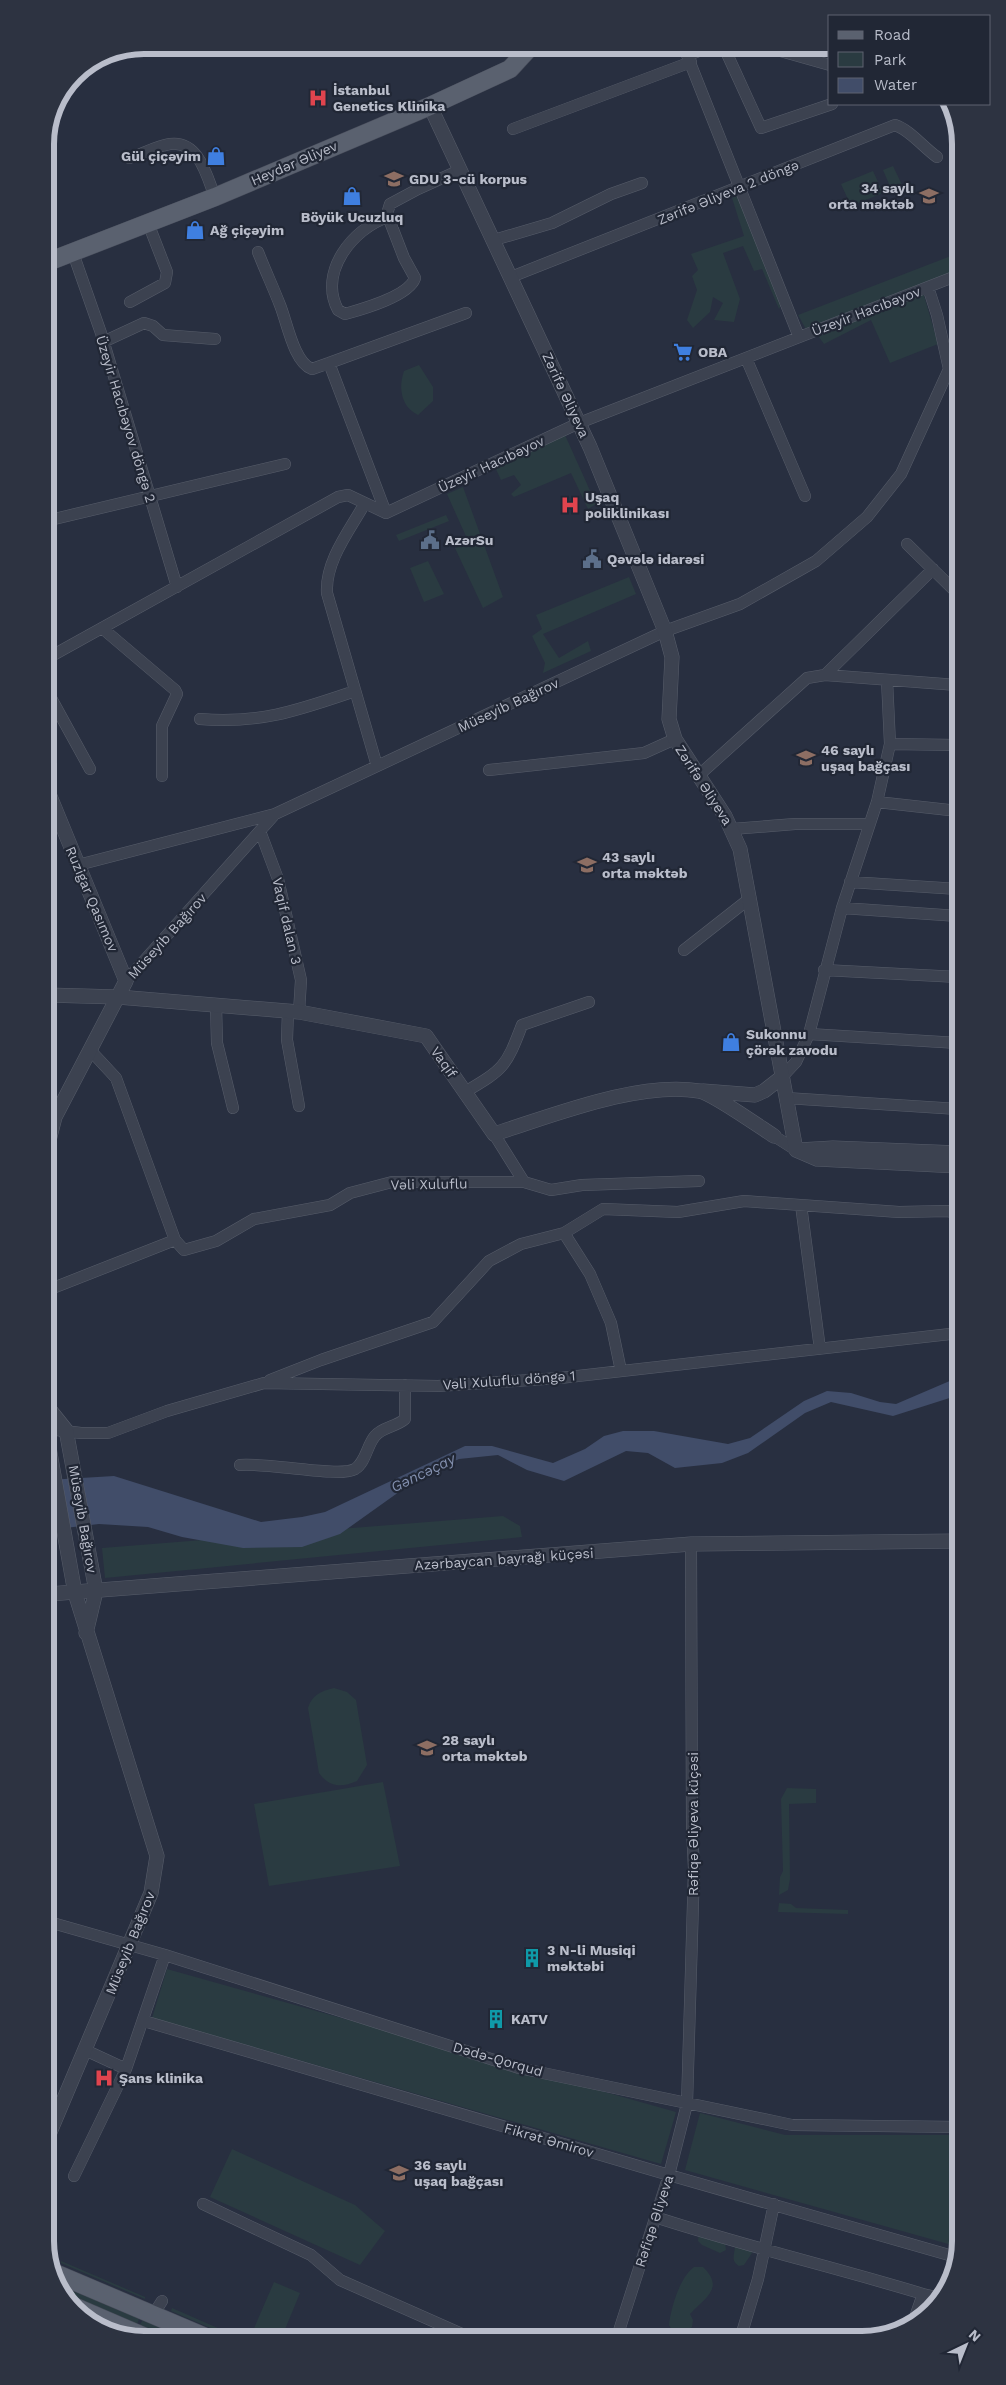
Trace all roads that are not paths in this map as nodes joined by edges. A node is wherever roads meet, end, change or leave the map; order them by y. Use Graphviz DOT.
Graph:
graph roads {
  1 [pos="524,54"];
  2 [pos="688,54"];
  3 [pos="727,54"];
  4 [pos="791,54"];
  5 [pos="828,64"];
  6 [pos="829,105"];
  7 [pos="430,106"];
  8 [pos="513,129"];
  9 [pos="937,157"];
  10 [pos="129,158"];
  11 [pos="460,170"];
  12 [pos="642,183"];
  13 [pos="740,188"];
  14 [pos="215,197"];
  15 [pos="388,217"];
  16 [pos="148,223"];
  17 [pos="494,240"];
  18 [pos="258,252"];
  19 [pos="72,253"];
  20 [pos="54,260"];
  21 [pos="511,278"];
  22 [pos="952,278"];
  23 [pos="928,287"];
  24 [pos="130,302"];
  25 [pos="466,313"];
  26 [pos="798,337"];
  27 [pos="215,339"];
  28 [pos="103,342"];
  29 [pos="746,358"];
  30 [pos="329,363"];
  31 [pos="579,423"];
  32 [pos="284,464"];
  33 [pos="805,496"];
  34 [pos="150,498"];
  35 [pos="366,503"];
  36 [pos="386,513"];
  37 [pos="54,519"];
  38 [pos="908,544"];
  39 [pos="933,569"];
  40 [pos="177,587"];
  41 [pos="952,587"];
  42 [pos="102,628"];
  43 [pos="665,632"];
  44 [pos="54,655"];
  45 [pos="825,675"];
  46 [pos="887,680"];
  47 [pos="952,685"];
  48 [pos="356,691"];
  49 [pos="54,704"];
  50 [pos="200,719"];
  51 [pos="675,739"];
  52 [pos="890,744"];
  53 [pos="952,745"];
  54 [pos="377,766"];
  55 [pos="90,770"];
  56 [pos="489,770"];
  57 [pos="162,776"];
  58 [pos="698,776"];
  59 [pos="877,802"];
  60 [pos="54,806"];
  61 [pos="952,810"];
  62 [pos="275,814"];
  63 [pos="870,824"];
  64 [pos="732,829"];
  65 [pos="260,831"];
  66 [pos="78,865"];
  67 [pos="850,882"];
  68 [pos="952,889"];
  69 [pos="749,899"];
  70 [pos="842,908"];
  71 [pos="952,916"];
  72 [pos="684,950"];
  73 [pos="824,970"];
  74 [pos="952,977"];
  75 [pos="126,981"];
  76 [pos="54,995"];
  77 [pos="118,997"];
  78 [pos="589,1002"];
  79 [pos="216,1005"];
  80 [pos="293,1012"];
  81 [pos="808,1034"];
  82 [pos="952,1044"];
  83 [pos="90,1050"];
  84 [pos="782,1077"];
  85 [pos="700,1091"];
  86 [pos="465,1092"];
  87 [pos="786,1098"];
  88 [pos="299,1106"];
  89 [pos="233,1108"];
  90 [pos="952,1109"];
  91 [pos="54,1121"];
  92 [pos="494,1134"];
  93 [pos="774,1136"];
  94 [pos="796,1150"];
  95 [pos="952,1153"];
  96 [pos="952,1166"];
  97 [pos="699,1181"];
  98 [pos="524,1182"];
  99 [pos="801,1205"];
  100 [pos="952,1212"];
  101 [pos="564,1233"];
  102 [pos="175,1240"];
  103 [pos="54,1288"];
  104 [pos="952,1334"];
  105 [pos="820,1348"];
  106 [pos="620,1371"];
  107 [pos="264,1383"];
  108 [pos="405,1385"];
  109 [pos="54,1416"];
  110 [pos="54,1429"];
  111 [pos="66,1430"];
  112 [pos="240,1465"];
  113 [pos="54,1475"];
  114 [pos="952,1541"];
  115 [pos="691,1544"];
  116 [pos="96,1592"];
  117 [pos="75,1593"];
  118 [pos="54,1594"];
  119 [pos="86,1633"];
  120 [pos="54,1923"];
  121 [pos="130,1945"];
  122 [pos="165,1955"];
  123 [pos="144,2021"];
  124 [pos="85,2050"];
  125 [pos="126,2069"];
  126 [pos="688,2104"];
  127 [pos="54,2123"];
  128 [pos="952,2127"];
  129 [pos="74,2176"];
  130 [pos="669,2176"];
  131 [pos="203,2204"];
  132 [pos="774,2204"];
  133 [pos="655,2217"];
  134 [pos="764,2248"];
  135 [pos="951,2256"];
  136 [pos="61,2275"];
  137 [pos="923,2294"];
  138 [pos="934,2296"];
  139 [pos="88,2312"];
  140 [pos="916,2313"];
  141 [pos="130,2330"];
  142 [pos="196,2331"];
  143 [pos="455,2331"];
  144 [pos="618,2331"];
  145 [pos="742,2331"];
  1 -- 7 [label="main road, Heydər Əliyev"];
  2 -- 8 [label="street"];
  2 -- 13 [label="street"];
  3 -- 6 [label="street"];
  4 -- 5 [label="street"];
  7 -- 11 [label="street, Zərifə Əliyeva"];
  7 -- 14 [label="main road, Heydər Əliyev"];
  9 -- 13 [label="street, Zərifə Əliyeva 2 döngə"];
  10 -- 14 [label="street"];
  11 -- 15 [label="street"];
  11 -- 17 [label="street, Zərifə Əliyeva"];
  12 -- 17 [label="street"];
  13 -- 21 [label="street, Zərifə Əliyeva 2 döngə"];
  13 -- 26 [label="street"];
  14 -- 16 [label="main road, Heydər Əliyev"];
  15 -- 15 [label="street"];
  16 -- 19 [label="main road, Heydər Əliyev"];
  16 -- 24 [label="street"];
  17 -- 21 [label="street, Zərifə Əliyeva"];
  18 -- 30 [label="street"];
  19 -- 20 [label="main road, Heydər Əliyev"];
  19 -- 28 [label="street, Üzeyir Hacıbəyov döngə 2"];
  21 -- 31 [label="street, Zərifə Əliyeva"];
  22 -- 23 [label="street, Üzeyir Hacıbəyov"];
  23 -- 26 [label="street, Üzeyir Hacıbəyov"];
  23 -- 43 [label="street, Müseyib Bağırov"];
  25 -- 30 [label="street"];
  26 -- 29 [label="street, Üzeyir Hacıbəyov"];
  27 -- 28 [label="street"];
  28 -- 34 [label="street, Üzeyir Hacıbəyov döngə 2"];
  29 -- 31 [label="street, Üzeyir Hacıbəyov"];
  29 -- 33 [label="street"];
  30 -- 36 [label="street"];
  31 -- 36 [label="street, Üzeyir Hacıbəyov"];
  31 -- 43 [label="street, Zərifə Əliyeva"];
  32 -- 34 [label="street"];
  34 -- 37 [label="street"];
  34 -- 40 [label="street, Üzeyir Hacıbəyov döngə 2"];
  35 -- 36 [label="street"];
  35 -- 40 [label="street"];
  35 -- 48 [label="street"];
  38 -- 39 [label="street"];
  39 -- 41 [label="street"];
  39 -- 45 [label="street"];
  40 -- 42 [label="street"];
  42 -- 44 [label="street"];
  42 -- 57 [label="street"];
  43 -- 51 [label="street, Zərifə Əliyeva"];
  43 -- 54 [label="street, Müseyib Bağırov"];
  45 -- 46 [label="street"];
  45 -- 58 [label="street"];
  46 -- 47 [label="street"];
  46 -- 52 [label="street"];
  48 -- 50 [label="street"];
  48 -- 54 [label="street"];
  49 -- 55 [label="street"];
  51 -- 56 [label="street"];
  51 -- 58 [label="street, Zərifə Əliyeva"];
  52 -- 53 [label="street"];
  52 -- 59 [label="street"];
  54 -- 62 [label="street, Müseyib Bağırov"];
  58 -- 64 [label="street, Zərifə Əliyeva"];
  59 -- 61 [label="street"];
  59 -- 63 [label="street"];
  60 -- 66 [label="street, Ruzigar Qasımov"];
  62 -- 65 [label="street, Müseyib Bağırov"];
  62 -- 66 [label="street"];
  63 -- 64 [label="street"];
  63 -- 67 [label="street"];
  64 -- 69 [label="street, Zərifə Əliyeva"];
  65 -- 75 [label="street, Müseyib Bağırov"];
  65 -- 80 [label="street, Vaqif dalan 3"];
  66 -- 75 [label="street, Ruzigar Qasımov"];
  67 -- 68 [label="street"];
  67 -- 70 [label="street"];
  69 -- 72 [label="street"];
  69 -- 84 [label="street, Zərifə Əliyeva"];
  70 -- 71 [label="street"];
  70 -- 73 [label="street"];
  73 -- 74 [label="street"];
  73 -- 81 [label="street"];
  75 -- 77 [label="street, Müseyib Bağırov"];
  76 -- 77 [label="street, Vaqif"];
  77 -- 79 [label="street, Vaqif"];
  77 -- 83 [label="street, Müseyib Bağırov"];
  78 -- 86 [label="street"];
  79 -- 80 [label="street, Vaqif"];
  79 -- 89 [label="street"];
  80 -- 86 [label="street, Vaqif"];
  80 -- 88 [label="street, Vaqif dalan 3"];
  81 -- 82 [label="street"];
  81 -- 84 [label="street"];
  83 -- 91 [label="street, Müseyib Bağırov"];
  83 -- 102 [label="street"];
  84 -- 85 [label="street"];
  84 -- 87 [label="street, Zərifə Əliyeva"];
  85 -- 92 [label="street"];
  85 -- 93 [label="street"];
  86 -- 92 [label="street, Vaqif"];
  87 -- 90 [label="street"];
  87 -- 94 [label="street, Zərifə Əliyeva"];
  92 -- 98 [label="street"];
  93 -- 94 [label="street"];
  94 -- 95 [label="street"];
  94 -- 96 [label="street"];
  97 -- 98 [label="street"];
  98 -- 102 [label="street, Vəli Xuluflu"];
  99 -- 100 [label="street"];
  99 -- 101 [label="street"];
  99 -- 105 [label="street"];
  101 -- 106 [label="street"];
  101 -- 107 [label="street"];
  102 -- 103 [label="street"];
  104 -- 105 [label="street, Vəli Xuluflu döngə 1"];
  105 -- 106 [label="street, Vəli Xuluflu döngə 1"];
  106 -- 108 [label="street, Vəli Xuluflu döngə 1"];
  107 -- 108 [label="street, Vəli Xuluflu döngə 1"];
  107 -- 111 [label="street, Vəli Xuluflu döngə 1"];
  108 -- 112 [label="street"];
  109 -- 111 [label="street, Müseyib Bağırov"];
  110 -- 111 [label="street"];
  111 -- 116 [label="street, Müseyib Bağırov"];
  113 -- 117 [label="street, Müseyib Bağırov"];
  114 -- 115 [label="street, Azərbaycan bayrağı küçəsi"];
  115 -- 116 [label="street, Azərbaycan bayrağı küçəsi"];
  115 -- 126 [label="street, Rəfiqə Əliyeva küçəsi"];
  116 -- 117 [label="street, Azərbaycan bayrağı küçəsi"];
  116 -- 119 [label="street, Müseyib Bağırov"];
  117 -- 118 [label="street, Azərbaycan bayrağı küçəsi"];
  117 -- 119 [label="street, Müseyib Bağırov"];
  119 -- 121 [label="street, Müseyib Bağırov"];
  120 -- 121 [label="street, Dədə-Qorqud"];
  121 -- 122 [label="street, Dədə-Qorqud"];
  121 -- 124 [label="street, Müseyib Bağırov"];
  122 -- 123 [label="street"];
  122 -- 126 [label="street, Dədə-Qorqud"];
  123 -- 125 [label="street"];
  123 -- 130 [label="street, Fikrət Əmirov"];
  124 -- 125 [label="street"];
  124 -- 127 [label="street, Müseyib Bağırov"];
  125 -- 129 [label="street"];
  126 -- 128 [label="street, Dədə-Qorqud"];
  126 -- 130 [label="street, Rəfiqə Əliyeva"];
  130 -- 132 [label="street, Fikrət Əmirov"];
  130 -- 133 [label="street, Rəfiqə Əliyeva"];
  131 -- 143 [label="street"];
  132 -- 134 [label="street"];
  132 -- 135 [label="street, Fikrət Əmirov"];
  133 -- 134 [label="street"];
  133 -- 144 [label="street, Rəfiqə Əliyeva"];
  134 -- 137 [label="street"];
  134 -- 145 [label="street"];
  136 -- 142 [label="main road"];
  137 -- 138 [label="street"];
  137 -- 140 [label="street"];
  139 -- 141 [label="main road"];
}
